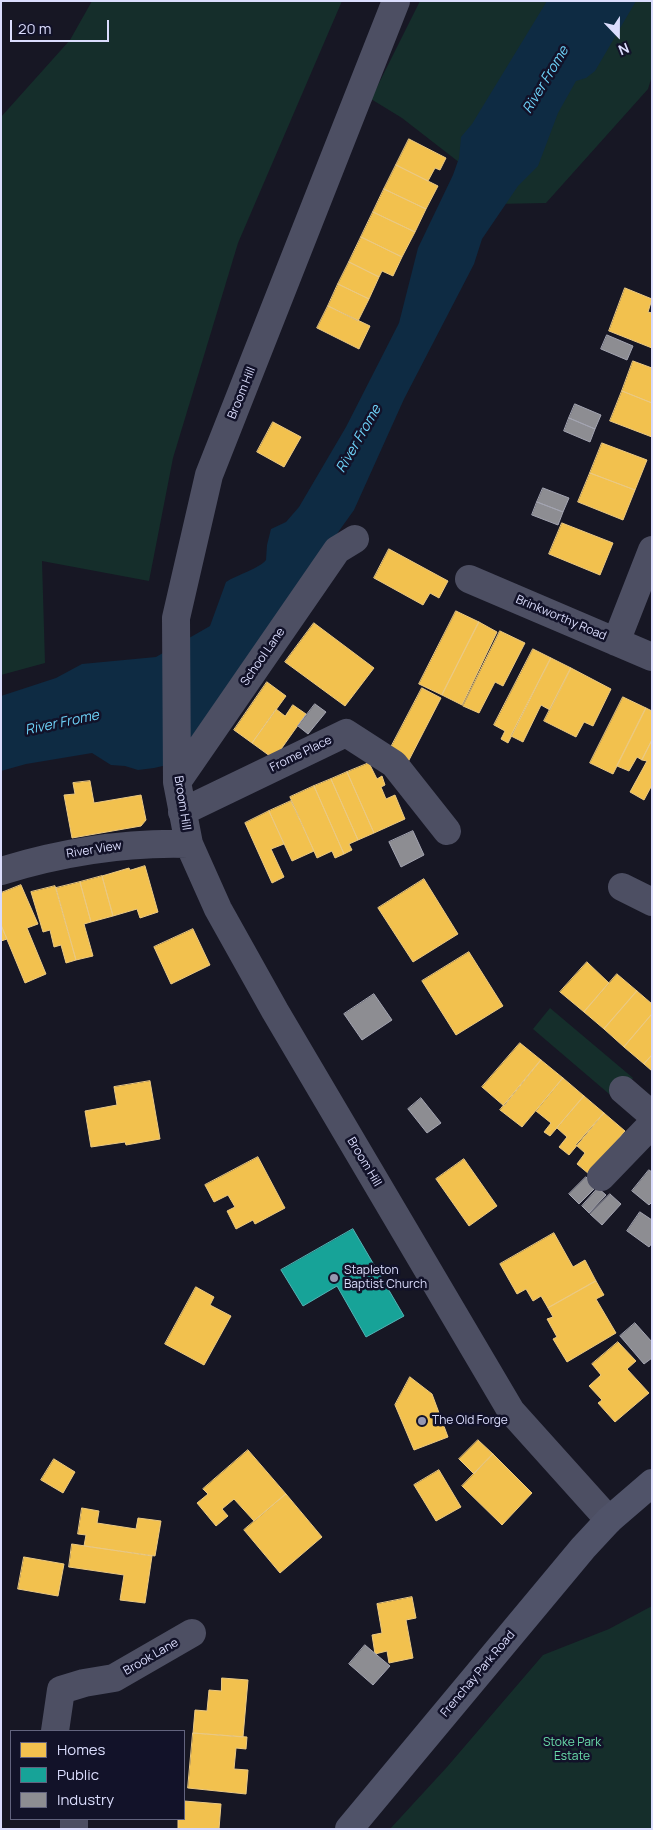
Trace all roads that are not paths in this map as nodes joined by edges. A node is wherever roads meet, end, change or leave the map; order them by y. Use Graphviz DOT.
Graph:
graph roads {
  1 [pos="396,1"];
  2 [pos="355,539"];
  3 [pos="652,550"];
  4 [pos="470,579"];
  5 [pos="616,642"];
  6 [pos="652,657"];
  7 [pos="177,772"];
  8 [pos="182,812"];
  9 [pos="447,831"];
  10 [pos="189,844"];
  11 [pos="1,872"];
  12 [pos="622,887"];
  13 [pos="652,902"];
  14 [pos="623,1090"];
  15 [pos="652,1115"];
  16 [pos="652,1124"];
  17 [pos="601,1177"];
  18 [pos="652,1483"];
  19 [pos="609,1520"];
  20 [pos="192,1633"];
  21 [pos="54,1730"];
  22 [pos="349,1829"];
  1 -- 7 [label="street, Broom Hill"];
  2 -- 7 [label="street, School Lane"];
  3 -- 5 [label="street"];
  4 -- 5 [label="street, Brinkworthy Road"];
  5 -- 6 [label="street, Brinkworthy Road"];
  7 -- 8 [label="street, Broom Hill"];
  8 -- 9 [label="street, Frome Place"];
  8 -- 10 [label="street, Broom Hill"];
  10 -- 11 [label="street, River View"];
  10 -- 19 [label="street, Broom Hill"];
  12 -- 13 [label="street"];
  14 -- 15 [label="street"];
  16 -- 17 [label="street"];
  18 -- 19 [label="main road, Frenchay Park Road"];
  19 -- 22 [label="main road, Frenchay Park Road"];
  20 -- 21 [label="street, Brook Lane"];
}
